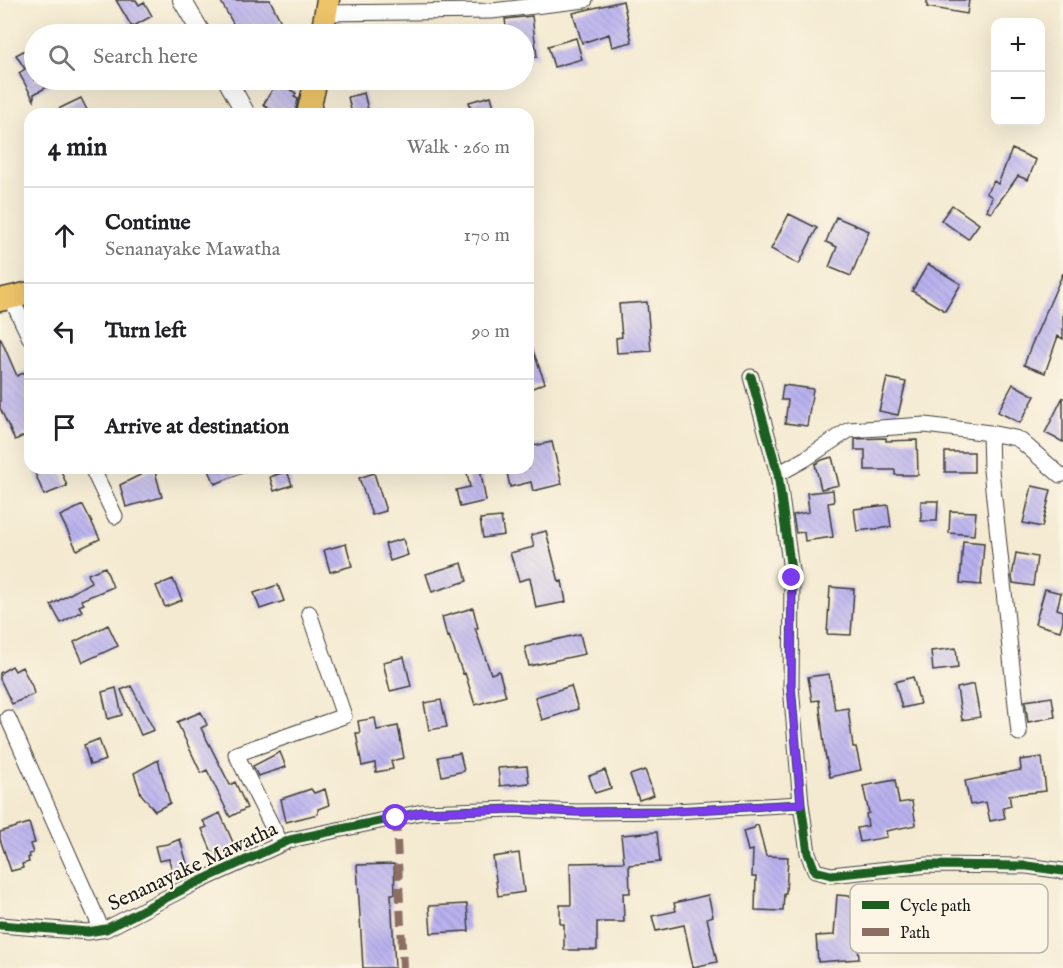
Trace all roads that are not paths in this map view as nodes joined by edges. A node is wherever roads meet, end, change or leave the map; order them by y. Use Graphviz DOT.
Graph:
graph roads {
  1 [pos="182,0"];
  2 [pos="585,0"];
  3 [pos="325,16"];
  4 [pos="196,24"];
  5 [pos="233,90"];
  6 [pos="314,90"];
  7 [pos="243,108"];
  8 [pos="309,108"];
  9 [pos="14,297"];
  10 [pos="24,323"];
  11 [pos="751,377"];
  12 [pos="990,433"];
  13 [pos="95,474"];
  14 [pos="778,474"];
  15 [pos="1060,475"];
  16 [pos="115,516"];
  17 [pos="309,613"];
  18 [pos="8,718"];
  19 [pos="1019,734"];
  20 [pos="801,804"];
  21 [pos="281,844"];
  22 [pos="1063,871"];
  23 [pos="0,925"];
  24 [pos="102,930"];
  1 -- 4 [label="street"];
  2 -- 3 [label="street"];
  5 -- 7 [label="street"];
  6 -- 8 [label="main road"];
  9 -- 10 [label="street"];
  11 -- 14 [label="street"];
  12 -- 14 [label="street"];
  12 -- 15 [label="street"];
  12 -- 19 [label="street"];
  13 -- 16 [label="street"];
  14 -- 20 [label="street"];
  17 -- 21 [label="street"];
  18 -- 24 [label="street"];
  20 -- 21 [label="street, Senanayake Mawatha"];
  20 -- 22 [label="street"];
  21 -- 24 [label="street, Senanayake Mawatha"];
  23 -- 24 [label="street, Senanayake Mawatha"];
}
